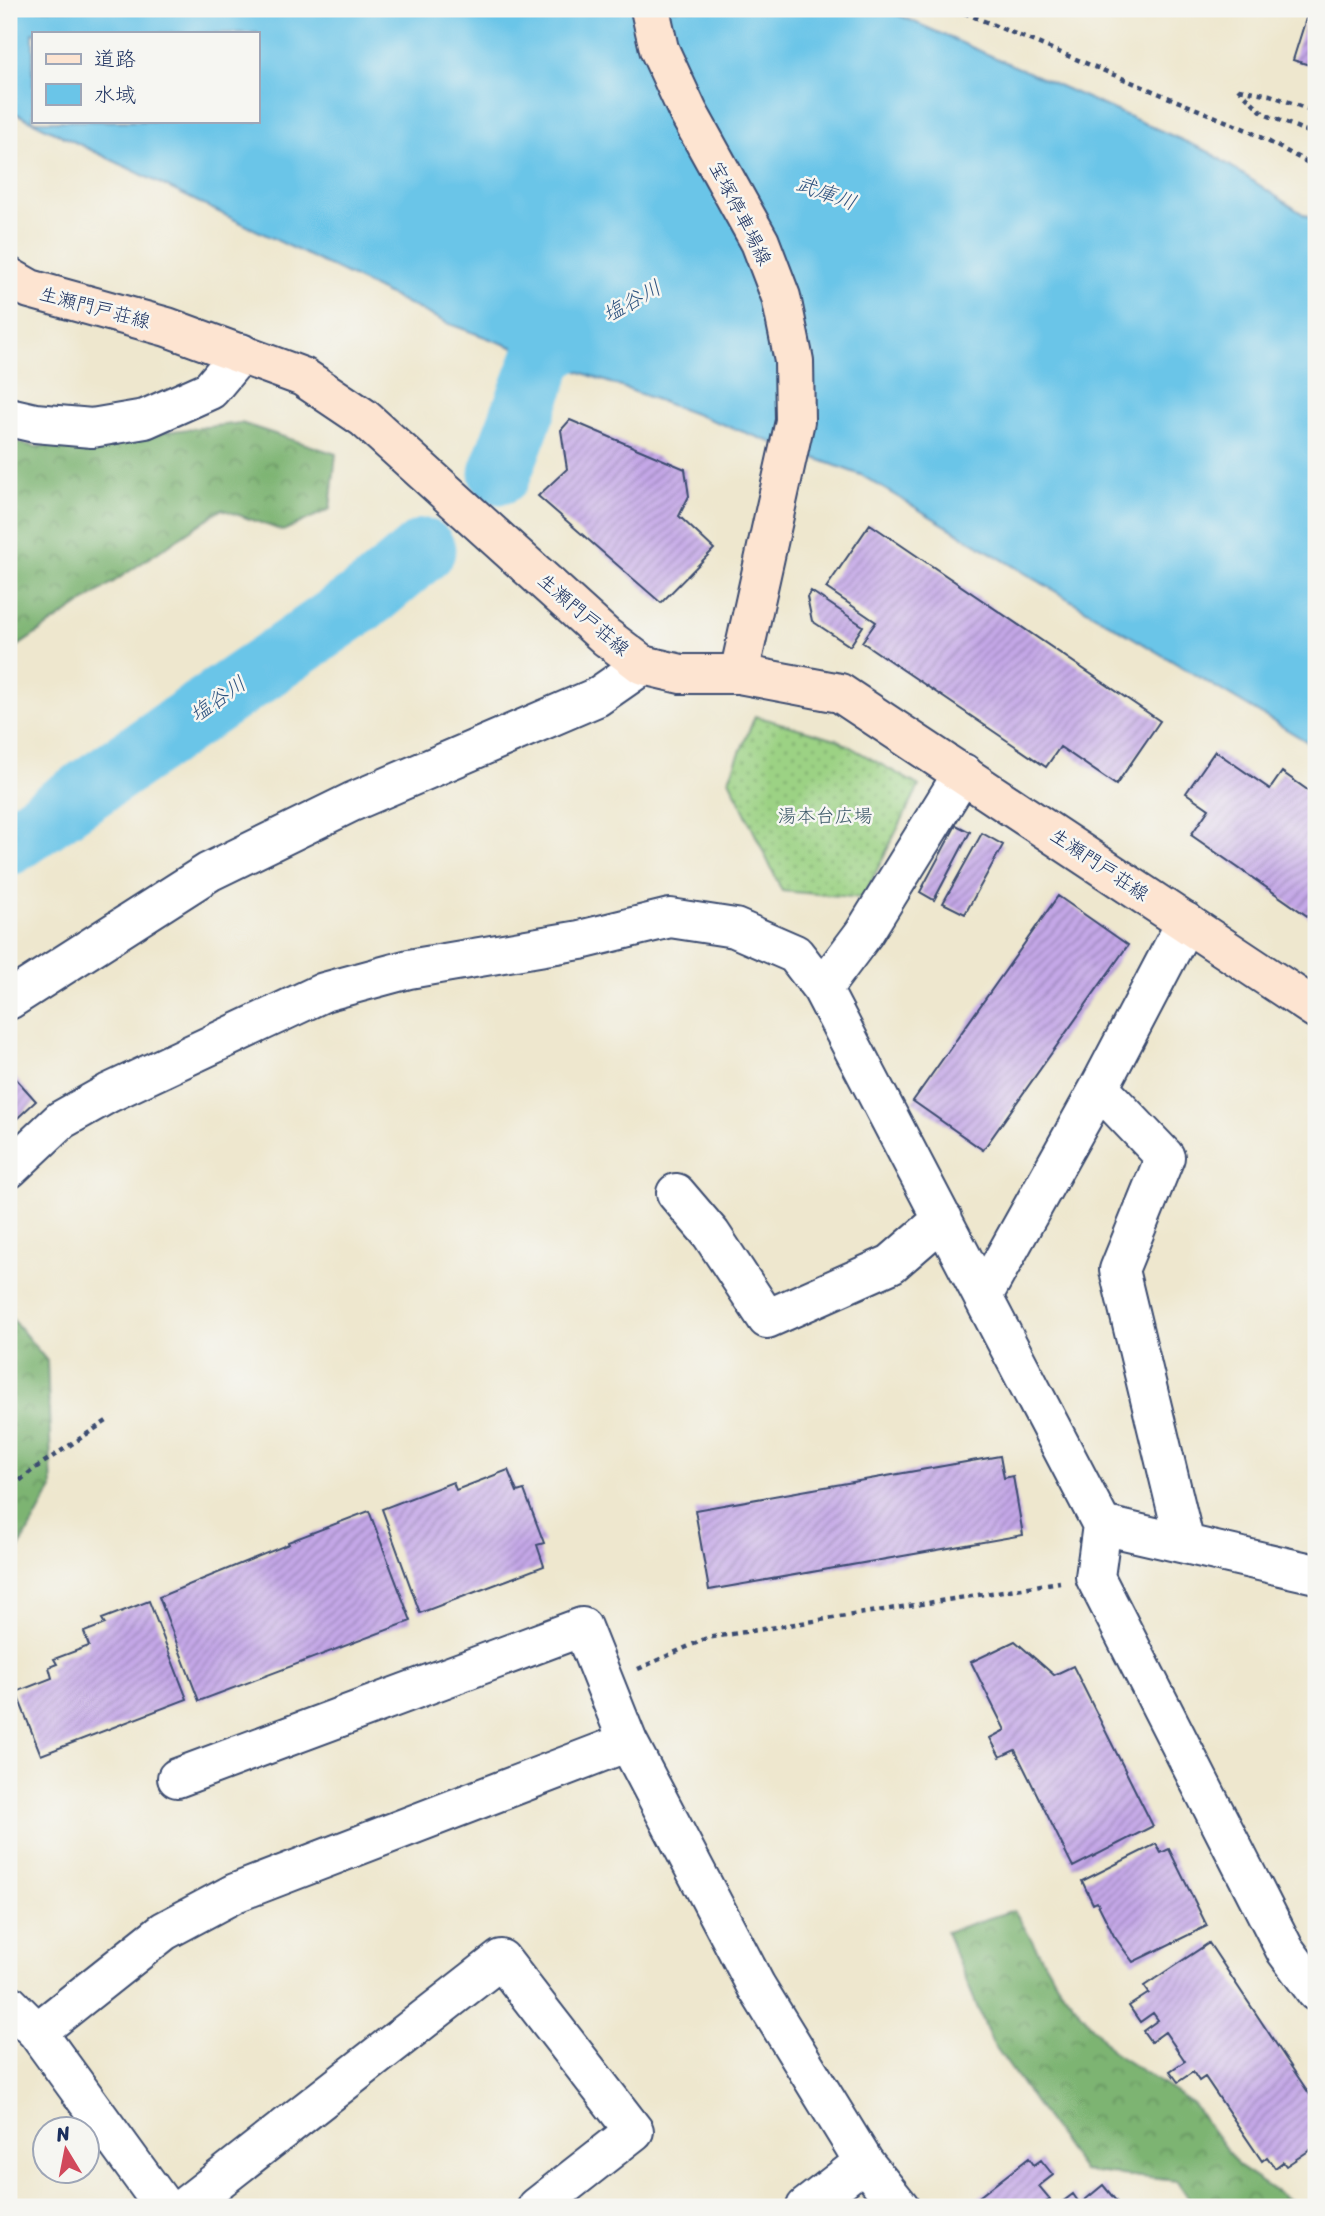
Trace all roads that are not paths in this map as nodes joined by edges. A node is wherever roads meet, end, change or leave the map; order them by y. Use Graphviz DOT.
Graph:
graph roads {
  1 [pos="650,9"];
  2 [pos="9,277"];
  3 [pos="241,353"];
  4 [pos="9,417"];
  5 [pos="643,664"];
  6 [pos="739,674"];
  7 [pos="962,773"];
  8 [pos="1186,922"];
  9 [pos="822,989"];
  10 [pos="9,1000"];
  11 [pos="1316,1009"];
  12 [pos="1098,1088"];
  13 [pos="9,1170"];
  14 [pos="676,1193"];
  15 [pos="943,1219"];
  16 [pos="983,1296"];
  17 [pos="1102,1525"];
  18 [pos="1185,1544"];
  19 [pos="1316,1574"];
  20 [pos="628,1742"];
  21 [pos="177,1778"];
  22 [pos="1316,1992"];
  23 [pos="9,2004"];
  24 [pos="37,2032"];
  25 [pos="864,2162"];
  26 [pos="164,2207"];
  27 [pos="184,2207"];
  28 [pos="537,2207"];
  29 [pos="806,2207"];
  30 [pos="900,2207"];
  1 -- 6 [label="main road, 宝塚停車場線"];
  2 -- 3 [label="main road, 生瀬門戸荘線"];
  3 -- 4 [label="street"];
  3 -- 5 [label="main road, 生瀬門戸荘線"];
  5 -- 6 [label="main road, 生瀬門戸荘線"];
  5 -- 10 [label="street"];
  6 -- 7 [label="main road, 生瀬門戸荘線"];
  7 -- 8 [label="main road, 生瀬門戸荘線"];
  7 -- 9 [label="street"];
  8 -- 11 [label="main road, 生瀬門戸荘線"];
  8 -- 12 [label="street"];
  9 -- 13 [label="street"];
  9 -- 15 [label="street"];
  12 -- 16 [label="street"];
  12 -- 18 [label="street"];
  14 -- 15 [label="street"];
  15 -- 16 [label="street"];
  16 -- 17 [label="street"];
  17 -- 18 [label="street"];
  17 -- 22 [label="street"];
  18 -- 19 [label="street"];
  20 -- 21 [label="street"];
  20 -- 24 [label="street"];
  20 -- 25 [label="street"];
  23 -- 24 [label="street"];
  24 -- 26 [label="street"];
  25 -- 29 [label="street"];
  25 -- 30 [label="street"];
  27 -- 28 [label="street"];
}
